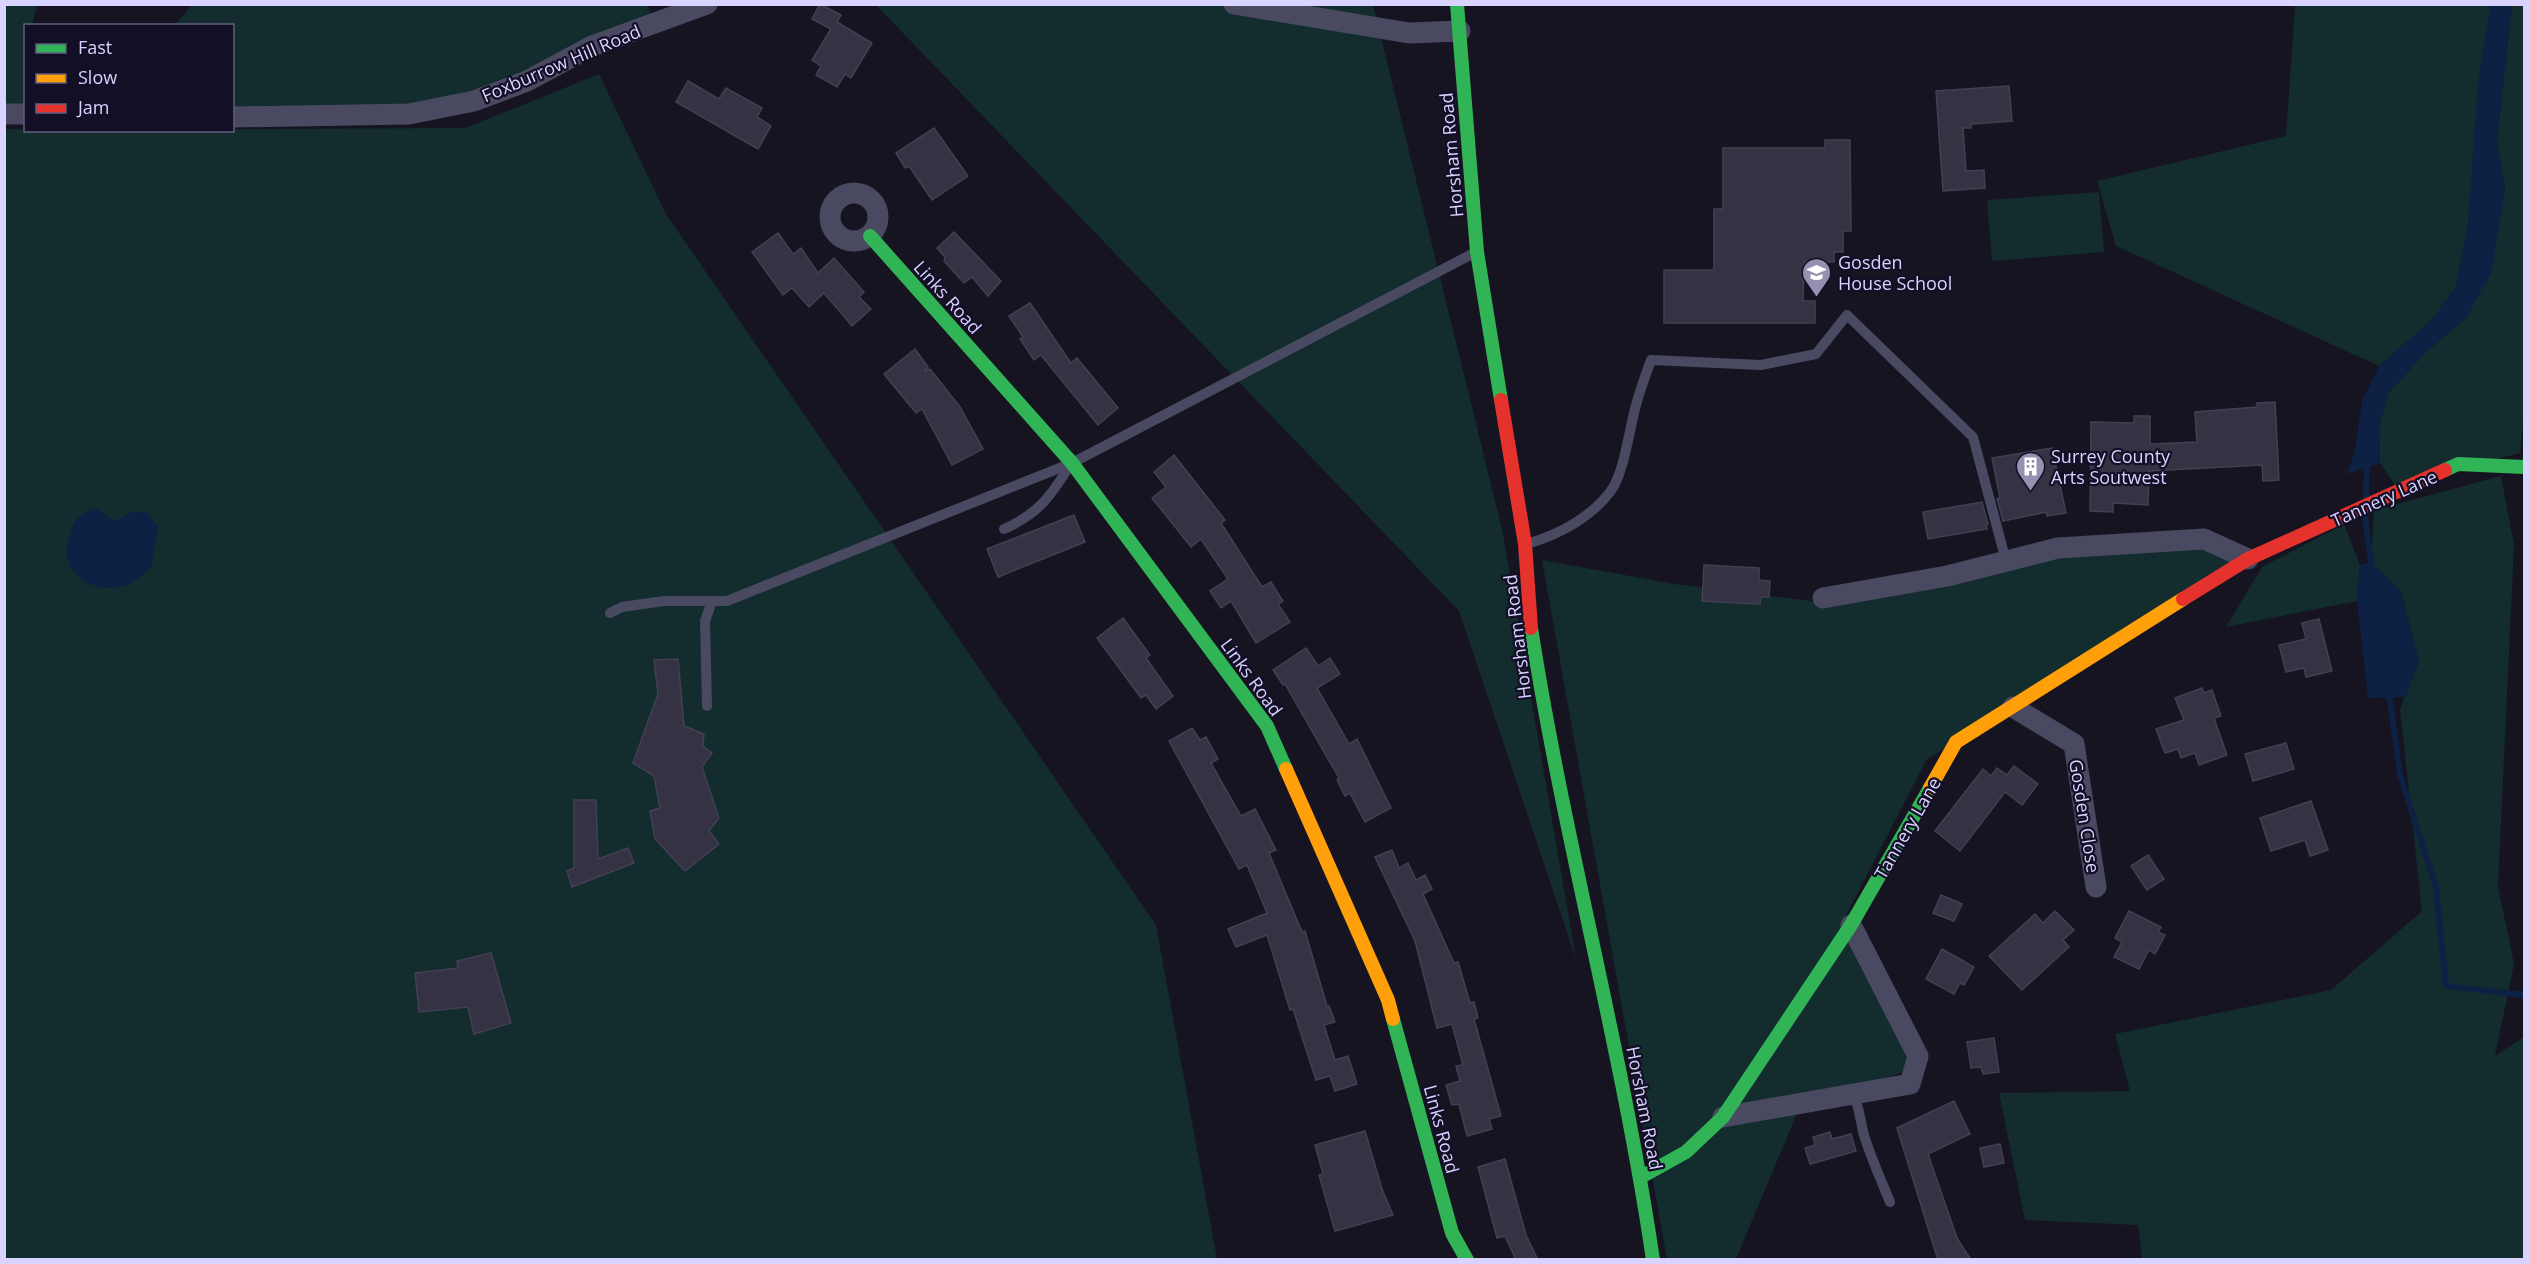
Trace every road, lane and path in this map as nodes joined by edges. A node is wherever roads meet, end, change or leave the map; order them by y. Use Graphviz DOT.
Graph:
graph roads {
  1 [pos="707,4"];
  2 [pos="1234,4"];
  3 [pos="1457,4"];
  4 [pos="1460,31"];
  5 [pos="4,114"];
  6 [pos="24,114"];
  7 [pos="234,117"];
  8 [pos="870,236"];
  9 [pos="1477,252"];
  10 [pos="1072,463"];
  11 [pos="2524,467"];
  12 [pos="1004,529"];
  13 [pos="1525,544"];
  14 [pos="2248,559"];
  15 [pos="2006,561"];
  16 [pos="1823,598"];
  17 [pos="712,601"];
  18 [pos="610,613"];
  19 [pos="707,706"];
  20 [pos="2013,707"];
  21 [pos="2097,887"];
  22 [pos="1851,925"];
  23 [pos="1853,1094"];
  24 [pos="1723,1117"];
  25 [pos="1641,1177"];
  26 [pos="1890,1202"];
  27 [pos="1467,1260"];
  28 [pos="1653,1260"];
  1 -- 7 [label="street, Foxburrow Hill Road"];
  2 -- 4 [label="street"];
  3 -- 4 [label="street, Horsham Road"];
  4 -- 9 [label="street, Horsham Road"];
  5 -- 6 [label="street"];
  8 -- 10 [label="street, Links Road"];
  9 -- 10 [label="lane"];
  9 -- 13 [label="street, Horsham Road"];
  10 -- 12 [label="lane"];
  10 -- 17 [label="lane"];
  10 -- 27 [label="street, Links Road"];
  11 -- 14 [label="street, Tannery Lane"];
  13 -- 15 [label="lane"];
  13 -- 25 [label="street, Horsham Road"];
  14 -- 15 [label="street"];
  14 -- 20 [label="street, Tannery Lane"];
  15 -- 16 [label="street"];
  17 -- 18 [label="lane"];
  17 -- 19 [label="lane"];
  20 -- 21 [label="street, Gosden Close"];
  20 -- 22 [label="street, Tannery Lane"];
  22 -- 23 [label="street"];
  22 -- 24 [label="street, Tannery Lane"];
  23 -- 24 [label="street"];
  23 -- 26 [label="lane"];
  24 -- 25 [label="street, Tannery Lane"];
  25 -- 28 [label="street, Horsham Road"];
}
